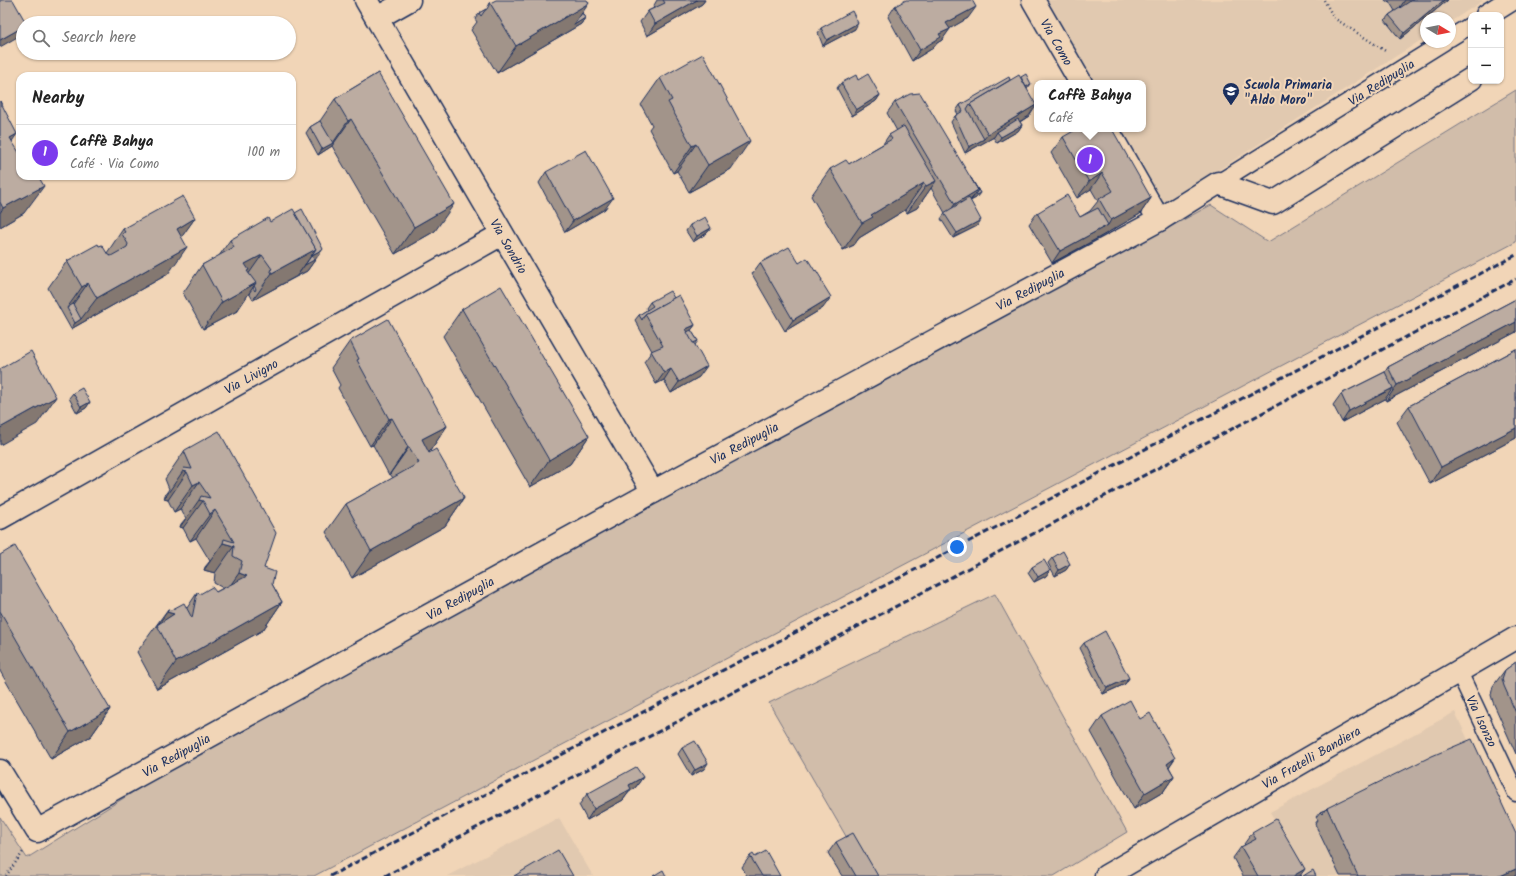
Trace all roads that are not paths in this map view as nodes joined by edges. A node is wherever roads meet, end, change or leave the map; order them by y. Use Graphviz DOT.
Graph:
graph roads {
  1 [pos="366,0"];
  2 [pos="409,0"];
  3 [pos="1033,0"];
  4 [pos="1511,0"];
  5 [pos="1492,12"];
  6 [pos="377,18"];
  7 [pos="1468,27"];
  8 [pos="1456,34"];
  9 [pos="1434,48"];
  10 [pos="1079,80"];
  11 [pos="1468,81"];
  12 [pos="1109,132"];
  13 [pos="1218,183"];
  14 [pos="1159,220"];
  15 [pos="502,234"];
  16 [pos="653,492"];
  17 [pos="0,518"];
  18 [pos="1516,638"];
  19 [pos="1459,672"];
  20 [pos="0,771"];
  21 [pos="1516,792"];
  22 [pos="1106,876"];
  1 -- 6 [label="street, Via Sondrio"];
  2 -- 6 [label="street"];
  3 -- 10 [label="street, Via Como"];
  4 -- 5 [label="street"];
  6 -- 15 [label="street, Via Sondrio"];
  7 -- 8 [label="lane"];
  9 -- 13 [label="lane, Via Redipuglia"];
  11 -- 13 [label="street"];
  12 -- 14 [label="street"];
  13 -- 14 [label="street, Via Redipuglia"];
  14 -- 16 [label="street, Via Redipuglia"];
  15 -- 16 [label="street, Via Sondrio"];
  15 -- 17 [label="street, Via Livigno"];
  16 -- 20 [label="street, Via Redipuglia"];
  18 -- 19 [label="street, Via Fratelli Bandiera"];
  19 -- 21 [label="lane, Via Isonzo"];
  19 -- 22 [label="street, Via Fratelli Bandiera"];
}
